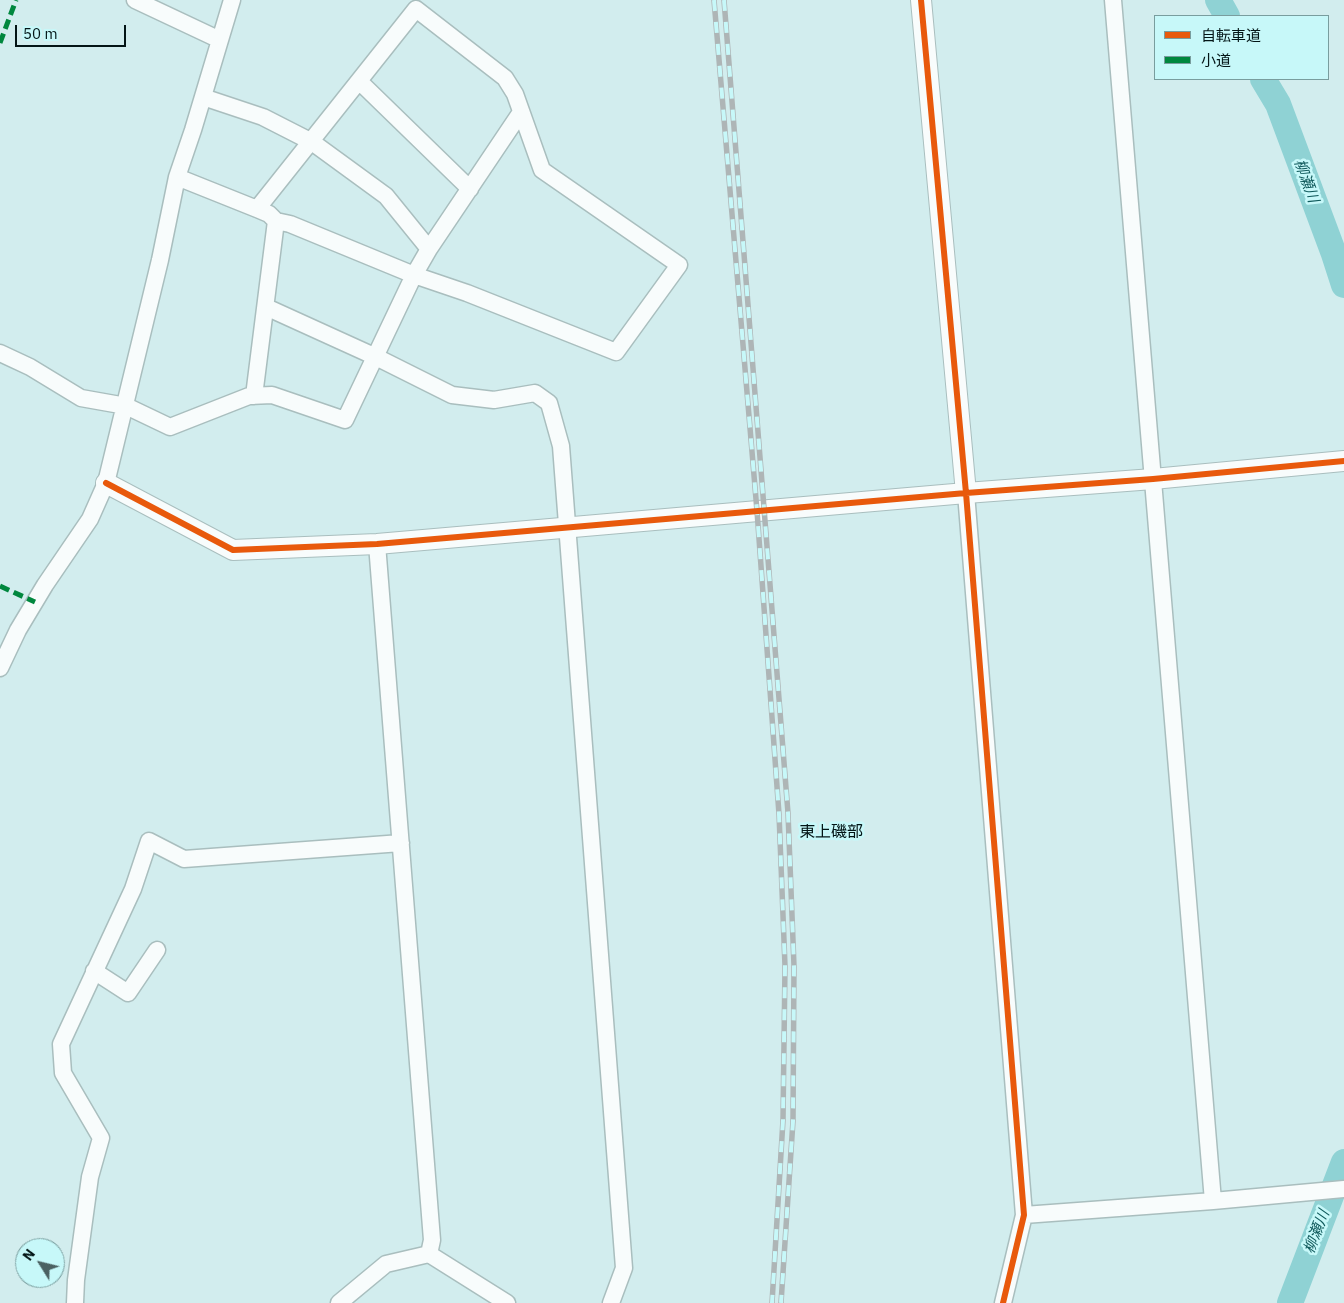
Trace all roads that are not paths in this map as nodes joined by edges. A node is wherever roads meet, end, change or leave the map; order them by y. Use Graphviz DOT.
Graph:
graph roads {
  1 [pos="135,0"];
  2 [pos="232,0"];
  3 [pos="921,0"];
  4 [pos="1113,0"];
  5 [pos="416,5"];
  6 [pos="220,40"];
  7 [pos="360,82"];
  8 [pos="203,98"];
  9 [pos="521,112"];
  10 [pos="312,142"];
  11 [pos="177,177"];
  12 [pos="470,189"];
  13 [pos="258,209"];
  14 [pos="276,220"];
  15 [pos="429,250"];
  16 [pos="414,275"];
  17 [pos="266,307"];
  18 [pos="0,353"];
  19 [pos="376,357"];
  20 [pos="254,396"];
  21 [pos="126,406"];
  22 [pos="1338,462"];
  23 [pos="1153,479"];
  24 [pos="106,483"];
  25 [pos="966,493"];
  26 [pos="566,528"];
  27 [pos="377,544"];
  28 [pos="0,668"];
  29 [pos="400,843"];
  30 [pos="157,950"];
  31 [pos="94,971"];
  32 [pos="1344,1188"];
  33 [pos="1212,1201"];
  34 [pos="1024,1215"];
  35 [pos="428,1254"];
  36 [pos="75,1303"];
  37 [pos="339,1303"];
  38 [pos="507,1303"];
  39 [pos="611,1303"];
  40 [pos="1003,1303"];
  1 -- 6 [label="street"];
  2 -- 6 [label="street"];
  3 -- 25 [label="street"];
  4 -- 23 [label="street"];
  5 -- 7 [label="street"];
  5 -- 9 [label="street"];
  6 -- 8 [label="street"];
  7 -- 10 [label="street"];
  7 -- 12 [label="street"];
  8 -- 10 [label="street"];
  8 -- 11 [label="street"];
  9 -- 12 [label="street"];
  9 -- 16 [label="street"];
  10 -- 13 [label="street"];
  10 -- 15 [label="street"];
  11 -- 13 [label="street"];
  11 -- 21 [label="street"];
  12 -- 15 [label="street"];
  13 -- 14 [label="street"];
  14 -- 16 [label="street"];
  14 -- 17 [label="street"];
  15 -- 16 [label="street"];
  16 -- 19 [label="street"];
  17 -- 19 [label="street"];
  17 -- 20 [label="street"];
  18 -- 21 [label="street"];
  19 -- 20 [label="street"];
  19 -- 26 [label="street"];
  20 -- 21 [label="street"];
  21 -- 24 [label="street"];
  22 -- 23 [label="street"];
  23 -- 25 [label="street"];
  23 -- 33 [label="street"];
  24 -- 27 [label="street"];
  24 -- 28 [label="street"];
  25 -- 26 [label="street"];
  25 -- 34 [label="street"];
  26 -- 27 [label="street"];
  26 -- 39 [label="street"];
  27 -- 29 [label="street"];
  29 -- 31 [label="street"];
  29 -- 35 [label="street"];
  30 -- 31 [label="street"];
  31 -- 36 [label="street"];
  32 -- 33 [label="street"];
  33 -- 34 [label="street"];
  34 -- 40 [label="street"];
  35 -- 37 [label="street"];
  35 -- 38 [label="street"];
}
